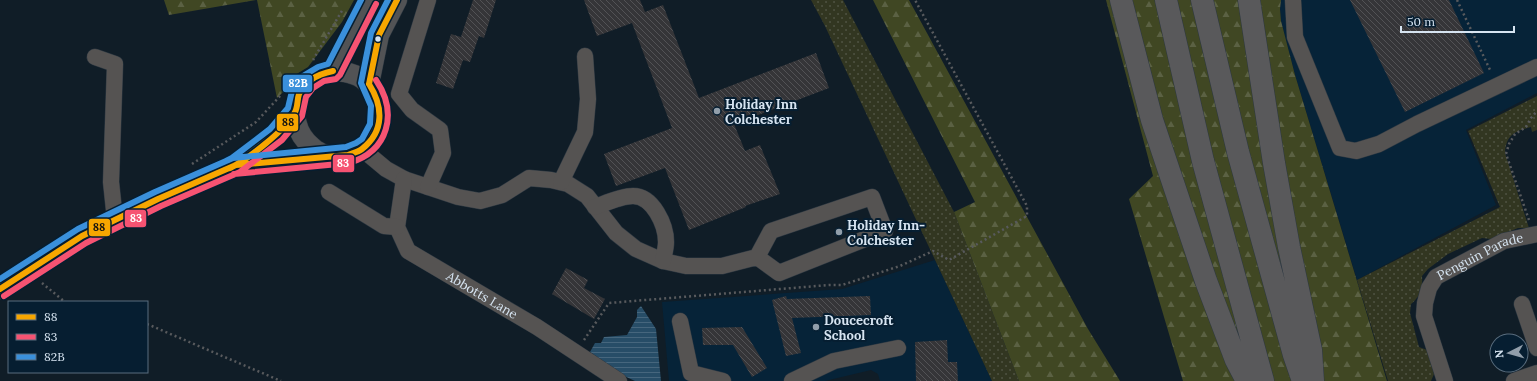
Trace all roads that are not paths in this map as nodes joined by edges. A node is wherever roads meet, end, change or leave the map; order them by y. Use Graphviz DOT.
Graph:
graph roads {
  1 [pos="370,0"];
  2 [pos="397,0"];
  3 [pos="428,0"];
  4 [pos="1122,0"];
  5 [pos="1166,0"];
  6 [pos="1202,0"];
  7 [pos="1249,0"];
  8 [pos="1293,0"];
  9 [pos="584,56"];
  10 [pos="95,57"];
  11 [pos="1537,67"];
  12 [pos="333,70"];
  13 [pos="369,84"];
  14 [pos="294,112"];
  15 [pos="362,149"];
  16 [pos="334,157"];
  17 [pos="236,165"];
  18 [pos="404,179"];
  19 [pos="561,182"];
  20 [pos="428,187"];
  21 [pos="329,192"];
  22 [pos="595,207"];
  23 [pos="115,220"];
  24 [pos="397,227"];
  25 [pos="1535,234"];
  26 [pos="757,257"];
  27 [pos="663,260"];
  28 [pos="0,289"];
  29 [pos="1522,304"];
  30 [pos="680,321"];
  31 [pos="898,348"];
  32 [pos="1537,348"];
  33 [pos="1537,373"];
  34 [pos="619,381"];
  35 [pos="723,381"];
  36 [pos="792,381"];
  37 [pos="1247,381"];
  38 [pos="1263,381"];
  39 [pos="1303,381"];
  40 [pos="1313,381"];
  41 [pos="1445,381"];
  42 [pos="1514,381"];
  1 -- 12 [label="main road"];
  2 -- 13 [label="main road"];
  3 -- 20 [label="street"];
  4 -- 37 [label="highway"];
  5 -- 38 [label="highway"];
  6 -- 39 [label="highway"];
  7 -- 40 [label="highway"];
  8 -- 11 [label="street"];
  9 -- 19 [label="street"];
  10 -- 23 [label="street"];
  12 -- 13 [label="main road"];
  12 -- 14 [label="main road"];
  13 -- 15 [label="main road"];
  14 -- 16 [label="main road"];
  14 -- 17 [label="main road"];
  15 -- 16 [label="main road"];
  15 -- 18 [label="street"];
  16 -- 17 [label="main road"];
  17 -- 23 [label="main road"];
  18 -- 20 [label="street"];
  18 -- 24 [label="street"];
  19 -- 20 [label="street"];
  19 -- 22 [label="street"];
  21 -- 24 [label="street"];
  22 -- 27 [label="street"];
  22 -- 27 [label="street"];
  23 -- 28 [label="main road"];
  24 -- 34 [label="street, Abbotts Lane"];
  25 -- 41 [label="street, Penguin Parade"];
  26 -- 26 [label="street"];
  26 -- 27 [label="street"];
  29 -- 32 [label="street"];
  30 -- 35 [label="street"];
  31 -- 36 [label="street"];
  33 -- 42 [label="street"];
}
